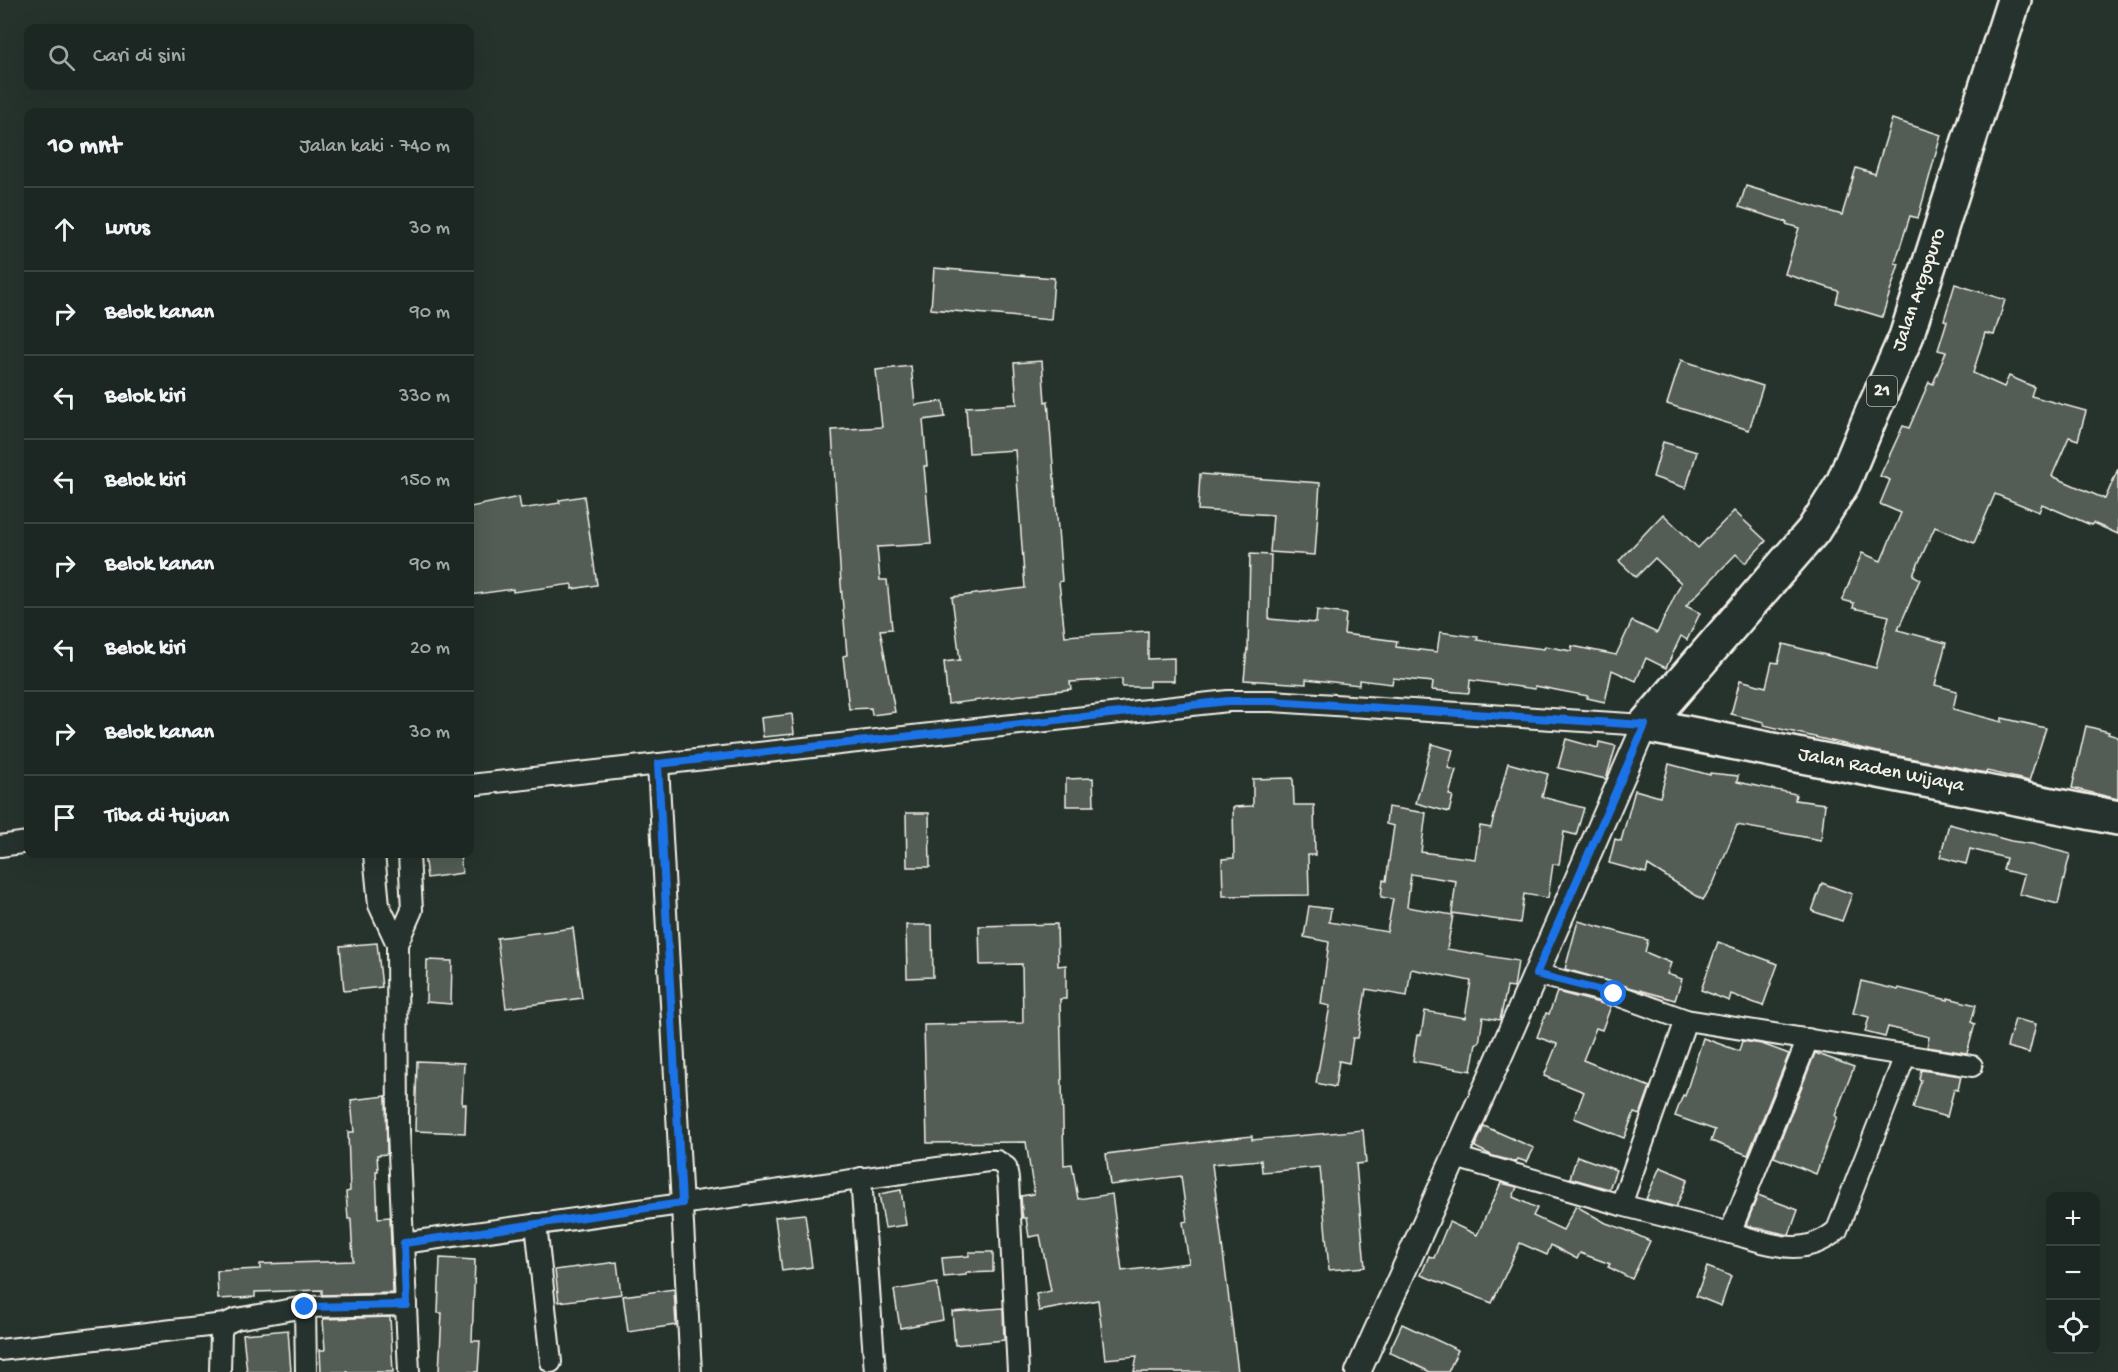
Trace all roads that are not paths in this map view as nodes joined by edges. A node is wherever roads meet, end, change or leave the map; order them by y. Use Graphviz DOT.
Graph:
graph roads {
  1 [pos="2014,0"];
  2 [pos="1645,725"];
  3 [pos="658,764"];
  4 [pos="474,785"];
  5 [pos="2118,818"];
  6 [pos="24,843"];
  7 [pos="0,846"];
  8 [pos="374,858"];
  9 [pos="409,858"];
  10 [pos="397,944"];
  11 [pos="1536,974"];
  12 [pos="1686,1020"];
  13 [pos="1808,1040"];
  14 [pos="1905,1056"];
  15 [pos="1972,1066"];
  16 [pos="1455,1157"];
  17 [pos="861,1178"];
  18 [pos="682,1203"];
  19 [pos="1621,1205"];
  20 [pos="536,1224"];
  21 [pos="1730,1233"];
  22 [pos="404,1243"];
  23 [pos="406,1305"];
  24 [pos="305,1307"];
  25 [pos="225,1324"];
  26 [pos="0,1350"];
  27 [pos="551,1362"];
  28 [pos="220,1372"];
  29 [pos="306,1372"];
  30 [pos="409,1372"];
  31 [pos="691,1372"];
  32 [pos="875,1372"];
  33 [pos="1018,1372"];
  34 [pos="1358,1372"];
  1 -- 2 [label="highway, Jalan Argopuro / 21"];
  2 -- 3 [label="street"];
  2 -- 5 [label="highway, Jalan Raden Wijaya"];
  2 -- 11 [label="street"];
  3 -- 4 [label="street"];
  3 -- 18 [label="street"];
  6 -- 7 [label="street"];
  8 -- 10 [label="street"];
  9 -- 10 [label="street"];
  10 -- 22 [label="street"];
  11 -- 12 [label="street"];
  11 -- 16 [label="street"];
  12 -- 13 [label="street"];
  12 -- 19 [label="street"];
  13 -- 14 [label="street"];
  13 -- 21 [label="street"];
  14 -- 15 [label="street"];
  14 -- 21 [label="street"];
  16 -- 19 [label="street"];
  16 -- 34 [label="street"];
  17 -- 18 [label="street"];
  17 -- 32 [label="street"];
  17 -- 33 [label="street"];
  18 -- 20 [label="street"];
  18 -- 31 [label="street"];
  19 -- 21 [label="street"];
  20 -- 22 [label="street"];
  20 -- 27 [label="street"];
  22 -- 23 [label="street"];
  23 -- 24 [label="street"];
  23 -- 30 [label="street"];
  24 -- 25 [label="street"];
  24 -- 29 [label="street"];
  25 -- 26 [label="street"];
  25 -- 28 [label="street"];
}
